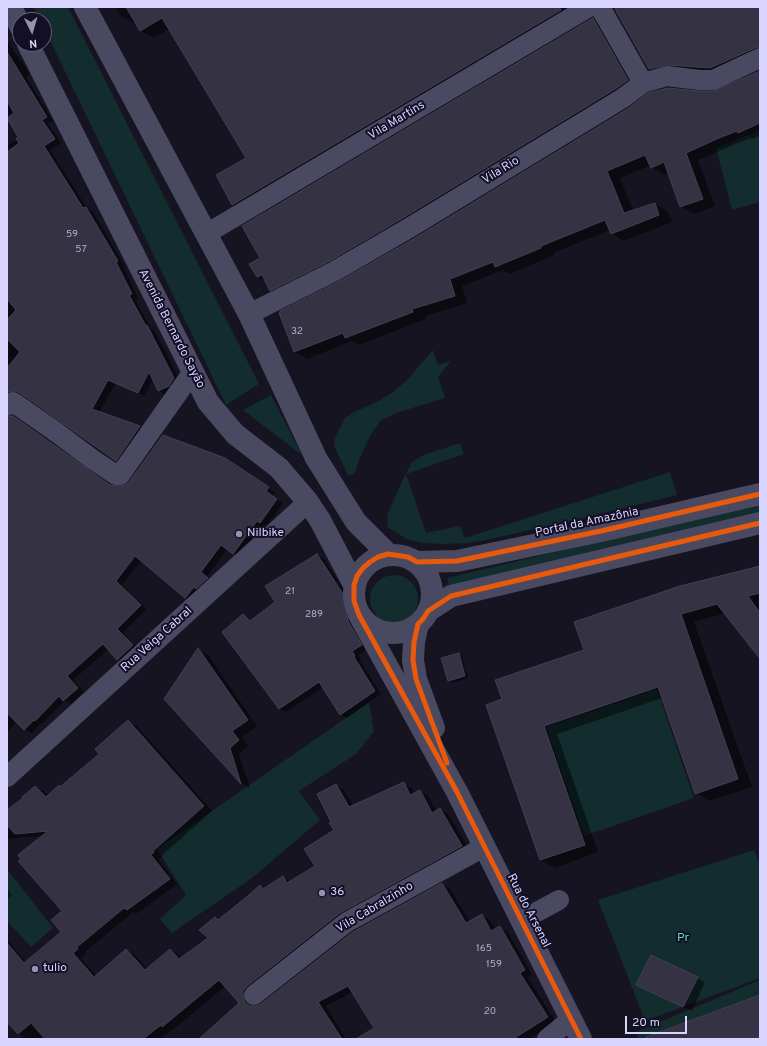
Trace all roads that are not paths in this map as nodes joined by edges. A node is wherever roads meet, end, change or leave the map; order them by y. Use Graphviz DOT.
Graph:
graph roads {
  1 [pos="85,7"];
  2 [pos="588,7"];
  3 [pos="600,7"];
  4 [pos="32,52"];
  5 [pos="760,58"];
  6 [pos="643,83"];
  7 [pos="206,234"];
  8 [pos="249,314"];
  9 [pos="192,373"];
  10 [pos="7,406"];
  11 [pos="760,494"];
  12 [pos="308,502"];
  13 [pos="760,523"];
  14 [pos="388,554"];
  15 [pos="417,562"];
  16 [pos="354,585"];
  17 [pos="359,615"];
  18 [pos="423,618"];
  19 [pos="7,777"];
  20 [pos="457,792"];
  21 [pos="484,846"];
  22 [pos="559,900"];
  23 [pos="522,920"];
  24 [pos="254,995"];
  25 [pos="570,1020"];
  26 [pos="547,1039"];
  27 [pos="581,1039"];
  1 -- 7 [label="street"];
  2 -- 7 [label="street, Vila Martins"];
  3 -- 6 [label="street"];
  4 -- 9 [label="street, Avenida Bernardo Sayão"];
  5 -- 6 [label="street, Vila Rio"];
  6 -- 8 [label="street, Vila Rio"];
  7 -- 8 [label="street"];
  8 -- 14 [label="street"];
  9 -- 10 [label="street"];
  9 -- 12 [label="street, Avenida Bernardo Sayão"];
  11 -- 15 [label="street, Portal da Amazônia"];
  12 -- 16 [label="street, Avenida Bernardo Sayão"];
  12 -- 19 [label="street, Rua Veiga Cabral"];
  13 -- 18 [label="street"];
  14 -- 15 [label="street"];
  14 -- 16 [label="street"];
  15 -- 18 [label="street"];
  16 -- 17 [label="street"];
  17 -- 18 [label="street"];
  17 -- 20 [label="street, Rua do Arsenal"];
  18 -- 20 [label="street, Rua do Arsenal"];
  20 -- 21 [label="street, Rua do Arsenal"];
  21 -- 23 [label="street, Rua do Arsenal"];
  21 -- 24 [label="street, Vila Cabralzinho"];
  22 -- 23 [label="street"];
  23 -- 25 [label="street, Rua do Arsenal"];
  25 -- 26 [label="street"];
  25 -- 27 [label="street, Rua do Arsenal"];
}
